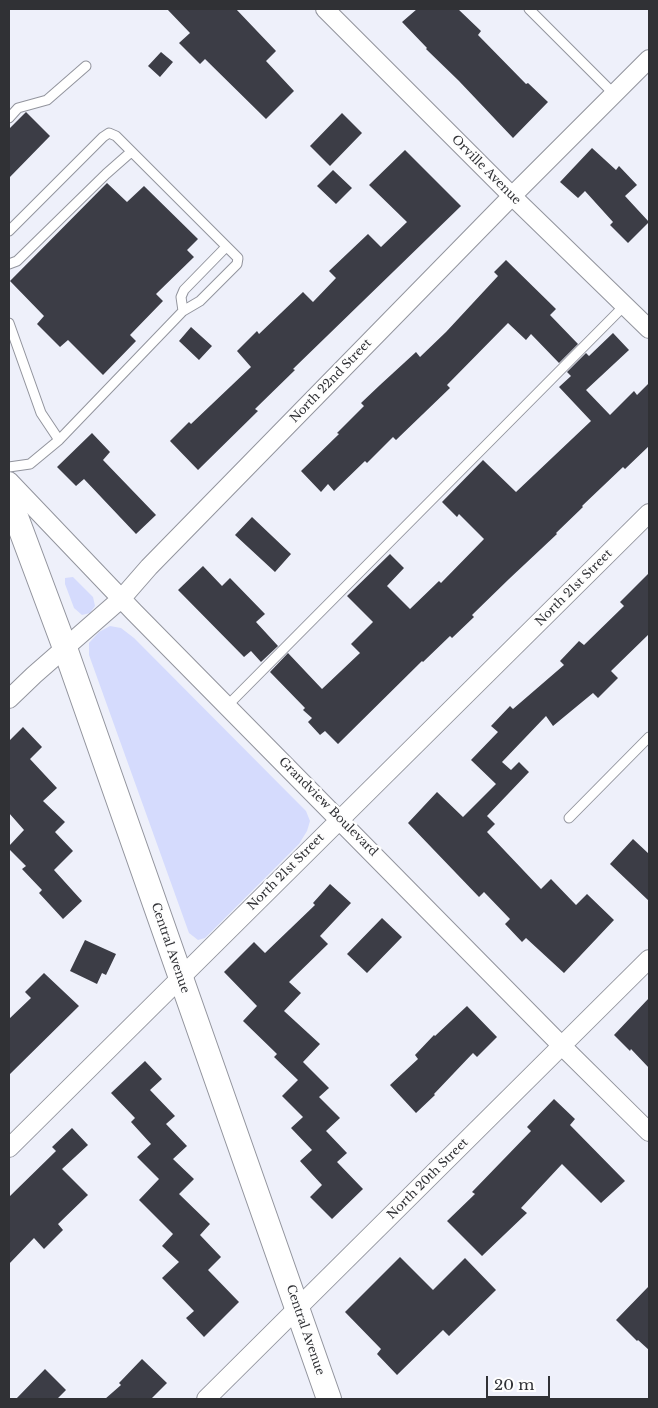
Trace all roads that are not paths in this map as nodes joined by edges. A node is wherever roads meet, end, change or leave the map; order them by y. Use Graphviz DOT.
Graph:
graph roads {
  1 [pos="325,9"];
  2 [pos="530,9"];
  3 [pos="649,59"];
  4 [pos="86,66"];
  5 [pos="614,94"];
  6 [pos="9,118"];
  7 [pos="131,152"];
  8 [pos="512,196"];
  9 [pos="9,231"];
  10 [pos="226,247"];
  11 [pos="9,264"];
  12 [pos="624,305"];
  13 [pos="183,311"];
  14 [pos="9,323"];
  15 [pos="649,330"];
  16 [pos="59,440"];
  17 [pos="9,468"];
  18 [pos="9,481"];
  19 [pos="9,498"];
  20 [pos="649,513"];
  21 [pos="122,598"];
  22 [pos="65,648"];
  23 [pos="9,699"];
  24 [pos="227,706"];
  25 [pos="649,737"];
  26 [pos="569,818"];
  27 [pos="340,819"];
  28 [pos="649,959"];
  29 [pos="180,978"];
  30 [pos="562,1046"];
  31 [pos="649,1132"];
  32 [pos="9,1148"];
  33 [pos="298,1309"];
  34 [pos="206,1399"];
  35 [pos="329,1399"];
  1 -- 8 [label="street, Orville Avenue"];
  2 -- 5 [label="lane"];
  3 -- 5 [label="street, North 22nd Street"];
  4 -- 6 [label="lane"];
  5 -- 8 [label="street, North 22nd Street"];
  7 -- 9 [label="lane"];
  7 -- 10 [label="lane"];
  7 -- 11 [label="lane"];
  8 -- 12 [label="street, Orville Avenue"];
  8 -- 21 [label="street, North 22nd Street"];
  10 -- 13 [label="lane"];
  10 -- 13 [label="lane"];
  12 -- 15 [label="street, Orville Avenue"];
  12 -- 24 [label="lane"];
  13 -- 16 [label="lane"];
  14 -- 16 [label="lane"];
  16 -- 17 [label="lane"];
  18 -- 21 [label="street, Grandview Boulevard"];
  19 -- 22 [label="main road, Central Avenue"];
  20 -- 27 [label="street, North 21st Street"];
  21 -- 22 [label="street, North 22nd Street"];
  21 -- 24 [label="street, Grandview Boulevard"];
  22 -- 23 [label="street, North 22nd Street"];
  22 -- 29 [label="main road, Central Avenue"];
  24 -- 27 [label="street, Grandview Boulevard"];
  25 -- 26 [label="lane"];
  27 -- 29 [label="street, North 21st Street"];
  27 -- 30 [label="street, Grandview Boulevard"];
  28 -- 30 [label="street, North 20th Street"];
  29 -- 32 [label="street, North 21st Street"];
  29 -- 33 [label="main road, Central Avenue"];
  30 -- 31 [label="street, Grandview Boulevard"];
  30 -- 33 [label="street, North 20th Street"];
  33 -- 34 [label="street, North 20th Street"];
  33 -- 35 [label="main road, Central Avenue"];
}
